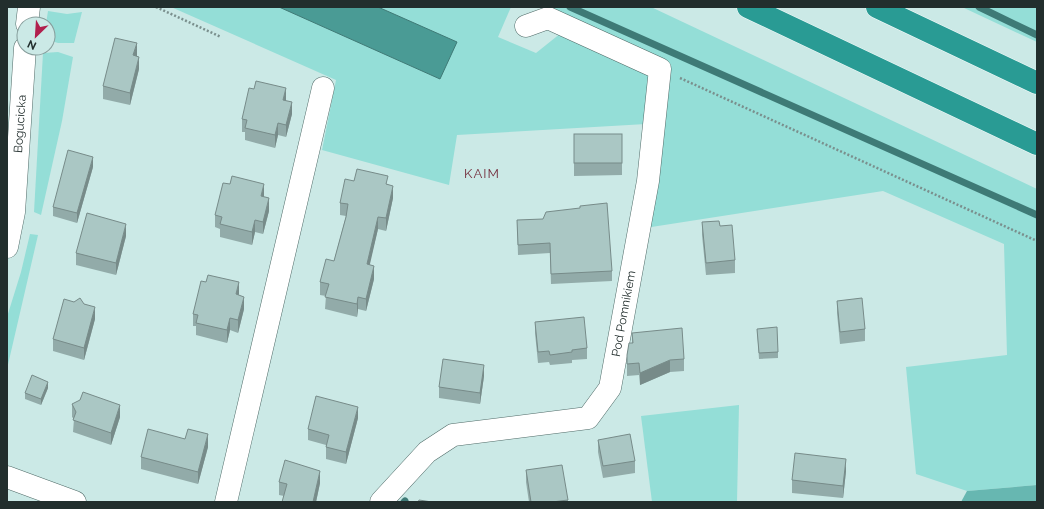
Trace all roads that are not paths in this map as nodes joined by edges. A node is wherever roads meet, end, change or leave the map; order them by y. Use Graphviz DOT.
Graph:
graph roads {
  1 [pos="748,7"];
  2 [pos="877,7"];
  3 [pos="526,26"];
  4 [pos="24,56"];
  5 [pos="1037,83"];
  6 [pos="322,88"];
  7 [pos="13,120"];
  8 [pos="1037,144"];
  9 [pos="7,247"];
  10 [pos="7,477"];
  11 [pos="75,502"];
  12 [pos="226,502"];
  13 [pos="381,502"];
  1 -- 8 [label="highway"];
  2 -- 5 [label="highway"];
  3 -- 13 [label="street, Pod Pomnikiem"];
  4 -- 7 [label="street, Bogucicka"];
  6 -- 12 [label="street"];
  7 -- 9 [label="street, Bogucicka"];
  10 -- 11 [label="street"];
}
